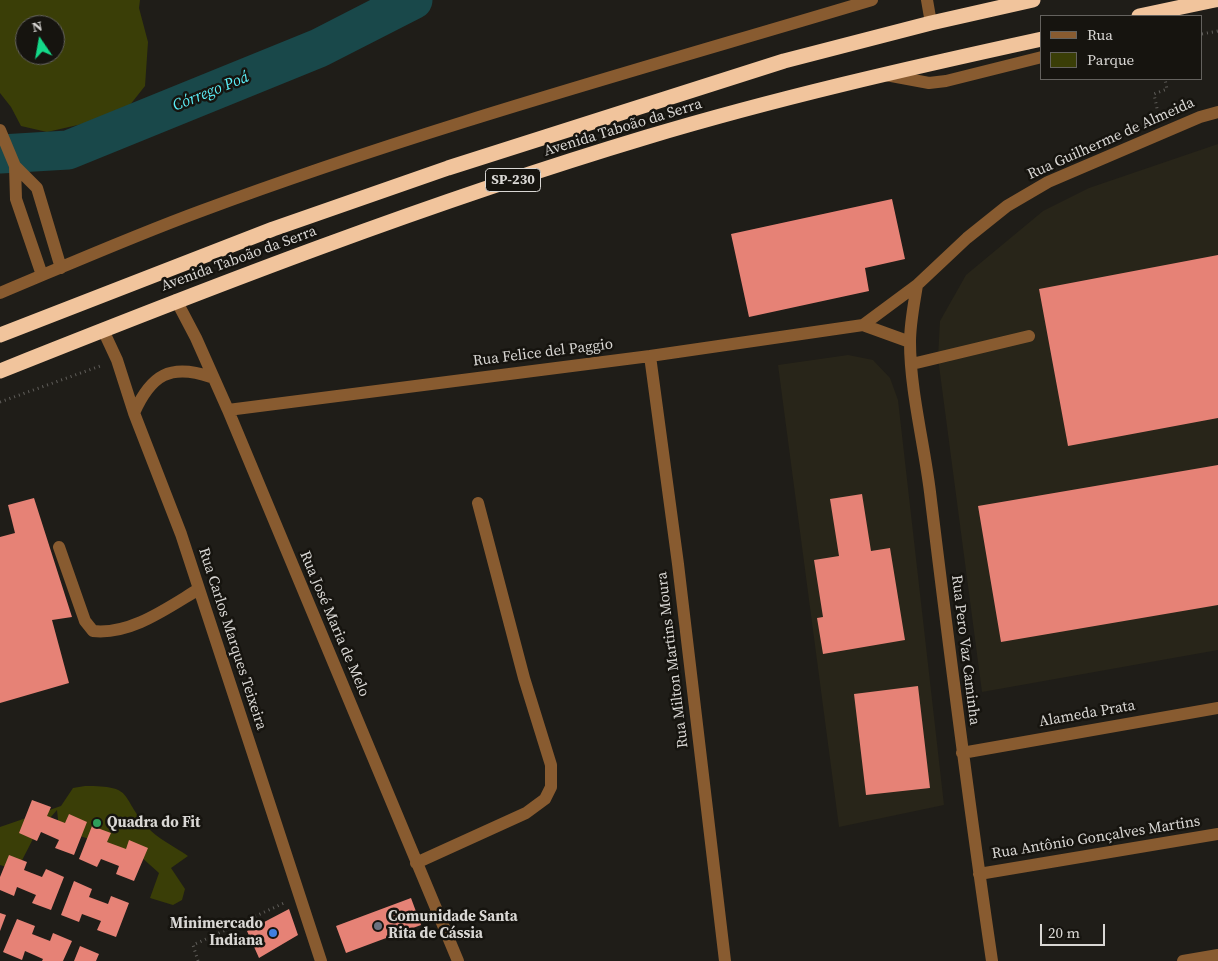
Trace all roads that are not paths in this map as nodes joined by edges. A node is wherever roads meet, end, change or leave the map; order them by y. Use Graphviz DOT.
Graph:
graph roads {
  1 [pos="872,0"];
  2 [pos="927,0"];
  3 [pos="1033,0"];
  4 [pos="1215,0"];
  5 [pos="1144,15"];
  6 [pos="931,23"];
  7 [pos="1040,39"];
  8 [pos="1040,58"];
  9 [pos="881,74"];
  10 [pos="1218,112"];
  11 [pos="0,130"];
  12 [pos="15,166"];
  13 [pos="61,268"];
  14 [pos="42,276"];
  15 [pos="917,285"];
  16 [pos="0,293"];
  17 [pos="176,300"];
  18 [pos="32,322"];
  19 [pos="863,325"];
  20 [pos="0,326"];
  21 [pos="103,330"];
  22 [pos="0,335"];
  23 [pos="1029,336"];
  24 [pos="910,342"];
  25 [pos="650,356"];
  26 [pos="912,364"];
  27 [pos="0,371"];
  28 [pos="211,376"];
  29 [pos="228,410"];
  30 [pos="134,413"];
  31 [pos="478,503"];
  32 [pos="59,546"];
  33 [pos="199,589"];
  34 [pos="1218,708"];
  35 [pos="962,753"];
  36 [pos="1218,834"];
  37 [pos="416,863"];
  38 [pos="979,874"];
  39 [pos="1218,955"];
  40 [pos="321,961"];
  41 [pos="458,961"];
  42 [pos="725,961"];
  43 [pos="992,961"];
  44 [pos="1183,961"];
  1 -- 13 [label="street"];
  2 -- 6 [label="street"];
  3 -- 6 [label="highway, Avenida Taboão da Serra / SP-230"];
  4 -- 5 [label="highway"];
  6 -- 18 [label="highway, Avenida Taboão da Serra / SP-230"];
  7 -- 9 [label="highway, Avenida Taboão da Serra / SP-230"];
  8 -- 9 [label="street"];
  9 -- 17 [label="highway, Avenida Taboão da Serra / SP-230"];
  10 -- 15 [label="street, Rua Guilherme de Almeida"];
  11 -- 12 [label="street"];
  12 -- 13 [label="street"];
  12 -- 14 [label="street"];
  13 -- 14 [label="street"];
  14 -- 16 [label="street"];
  15 -- 19 [label="street, Rua Guilherme de Almeida"];
  15 -- 24 [label="street"];
  17 -- 21 [label="highway, Avenida Taboão da Serra / SP-230"];
  17 -- 28 [label="street, Rua José Maria de Melo"];
  18 -- 20 [label="highway"];
  18 -- 22 [label="highway, Avenida Taboão da Serra / SP-230"];
  19 -- 24 [label="street"];
  19 -- 25 [label="street, Rua Felice del Paggio"];
  21 -- 27 [label="highway, Avenida Taboão da Serra / SP-230"];
  21 -- 30 [label="street, Rua Carlos Marques Teixeira"];
  23 -- 26 [label="street"];
  24 -- 26 [label="street, Rua Pero Vaz Caminha"];
  25 -- 29 [label="street, Rua Felice del Paggio"];
  25 -- 42 [label="street, Rua Milton Martins Moura"];
  26 -- 35 [label="street, Rua Pero Vaz Caminha"];
  28 -- 29 [label="street, Rua José Maria de Melo"];
  28 -- 30 [label="street"];
  29 -- 37 [label="street, Rua José Maria de Melo"];
  30 -- 33 [label="street, Rua Carlos Marques Teixeira"];
  31 -- 37 [label="street"];
  32 -- 33 [label="street"];
  33 -- 40 [label="street, Rua Carlos Marques Teixeira"];
  34 -- 35 [label="street, Alameda Prata"];
  35 -- 38 [label="street, Rua Pero Vaz Caminha"];
  36 -- 38 [label="street, Rua Antônio Gonçalves Martins"];
  37 -- 41 [label="street, Rua José Maria de Melo"];
  38 -- 43 [label="street, Rua Pero Vaz Caminha"];
  39 -- 44 [label="street"];
}
